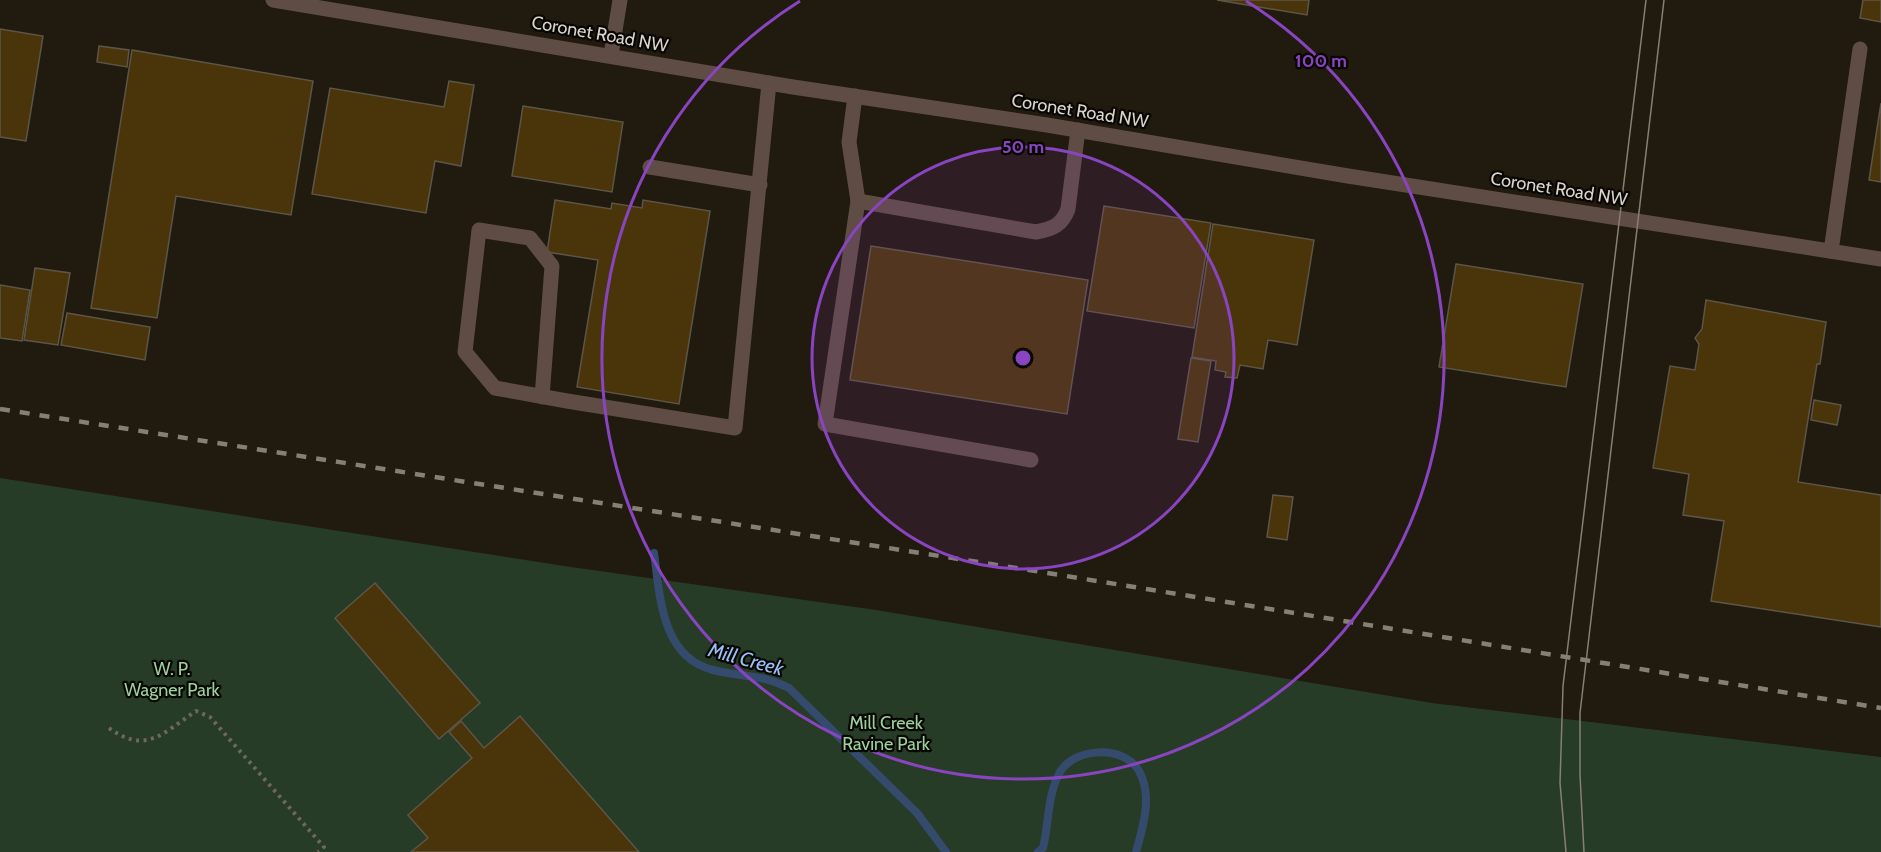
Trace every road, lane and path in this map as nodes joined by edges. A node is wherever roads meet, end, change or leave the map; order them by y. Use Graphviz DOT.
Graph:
graph roads {
  1 [pos="273,0"];
  2 [pos="620,0"];
  3 [pos="1860,49"];
  4 [pos="610,55"];
  5 [pos="769,82"];
  6 [pos="855,96"];
  7 [pos="1078,130"];
  8 [pos="650,167"];
  9 [pos="760,185"];
  10 [pos="858,201"];
  11 [pos="1832,251"];
  12 [pos="1881,259"];
  13 [pos="542,397"];
  14 [pos="1031,460"];
  15 [pos="108,728"];
  16 [pos="318,852"];
  1 -- 4 [label="street, Coronet Road NW"];
  2 -- 4 [label="street"];
  3 -- 11 [label="street"];
  4 -- 5 [label="street, Coronet Road NW"];
  5 -- 6 [label="street, Coronet Road NW"];
  5 -- 9 [label="street"];
  6 -- 7 [label="street, Coronet Road NW"];
  6 -- 10 [label="street"];
  7 -- 10 [label="street"];
  7 -- 11 [label="street, Coronet Road NW"];
  8 -- 9 [label="street"];
  9 -- 13 [label="street"];
  10 -- 14 [label="street"];
  11 -- 12 [label="street, Coronet Road NW"];
  13 -- 13 [label="street"];
  15 -- 16 [label="path"];
}
